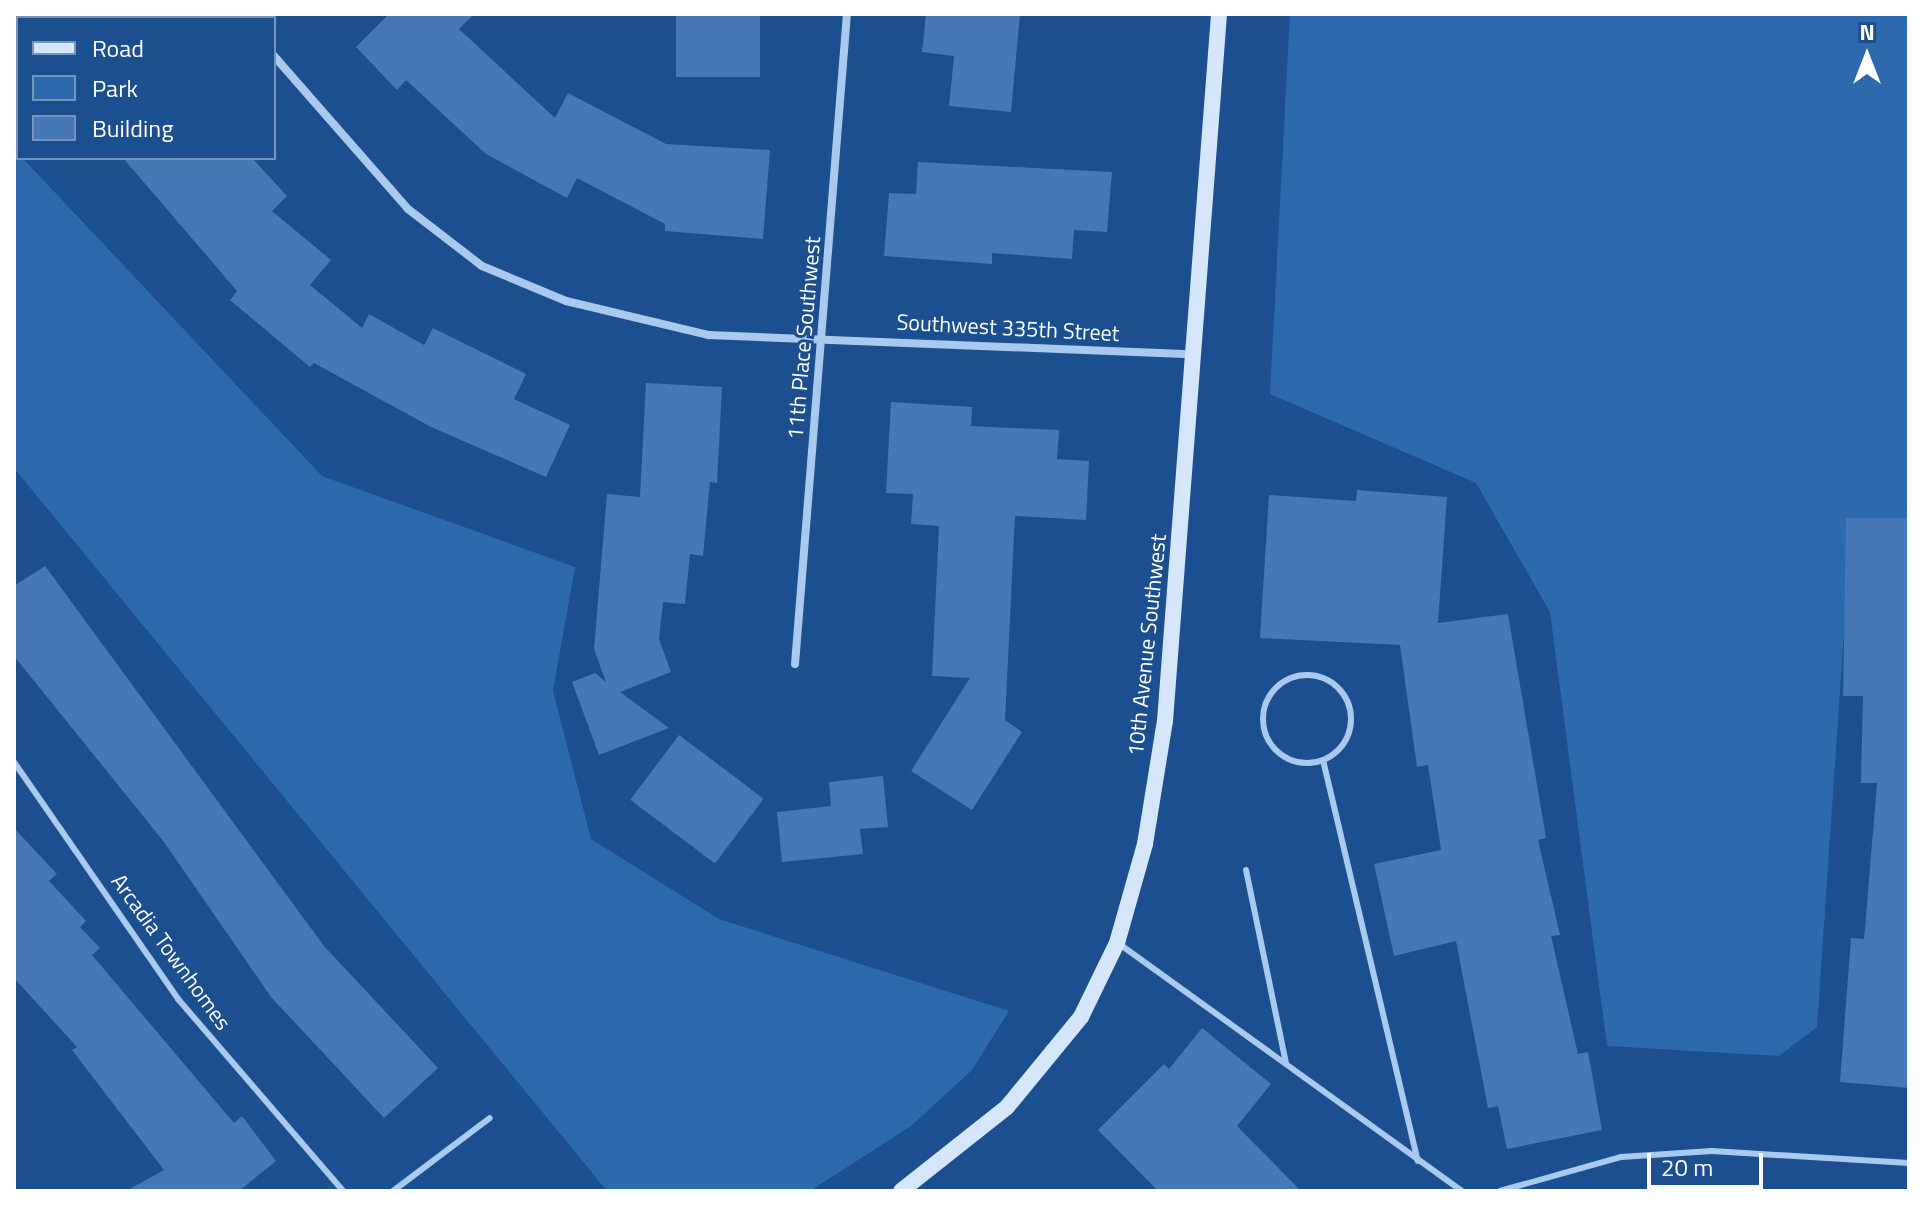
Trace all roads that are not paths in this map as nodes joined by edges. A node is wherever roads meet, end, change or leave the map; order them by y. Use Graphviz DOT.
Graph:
graph roads {
  1 [pos="847,14"];
  2 [pos="1219,14"];
  3 [pos="276,58"];
  4 [pos="822,338"];
  5 [pos="1191,354"];
  6 [pos="795,664"];
  7 [pos="1323,760"];
  8 [pos="14,762"];
  9 [pos="1246,870"];
  10 [pos="1117,943"];
  11 [pos="1286,1064"];
  12 [pos="490,1118"];
  13 [pos="1418,1161"];
  14 [pos="1909,1163"];
  15 [pos="343,1191"];
  16 [pos="393,1191"];
  17 [pos="901,1191"];
  18 [pos="1462,1191"];
  19 [pos="1500,1191"];
  1 -- 4 [label="street, 11th Place Southwest"];
  2 -- 5 [label="street, 10th Avenue Southwest"];
  3 -- 4 [label="street, Southwest 335th Street"];
  4 -- 5 [label="street, Southwest 335th Street"];
  4 -- 6 [label="street, 11th Place Southwest"];
  5 -- 10 [label="street, 10th Avenue Southwest"];
  7 -- 7 [label="lane"];
  7 -- 13 [label="lane"];
  8 -- 15 [label="lane, Arcadia Townhomes"];
  9 -- 11 [label="lane"];
  10 -- 11 [label="lane"];
  10 -- 17 [label="street, 10th Avenue Southwest"];
  11 -- 13 [label="lane"];
  12 -- 16 [label="lane"];
  13 -- 18 [label="lane"];
  14 -- 19 [label="lane"];
}
